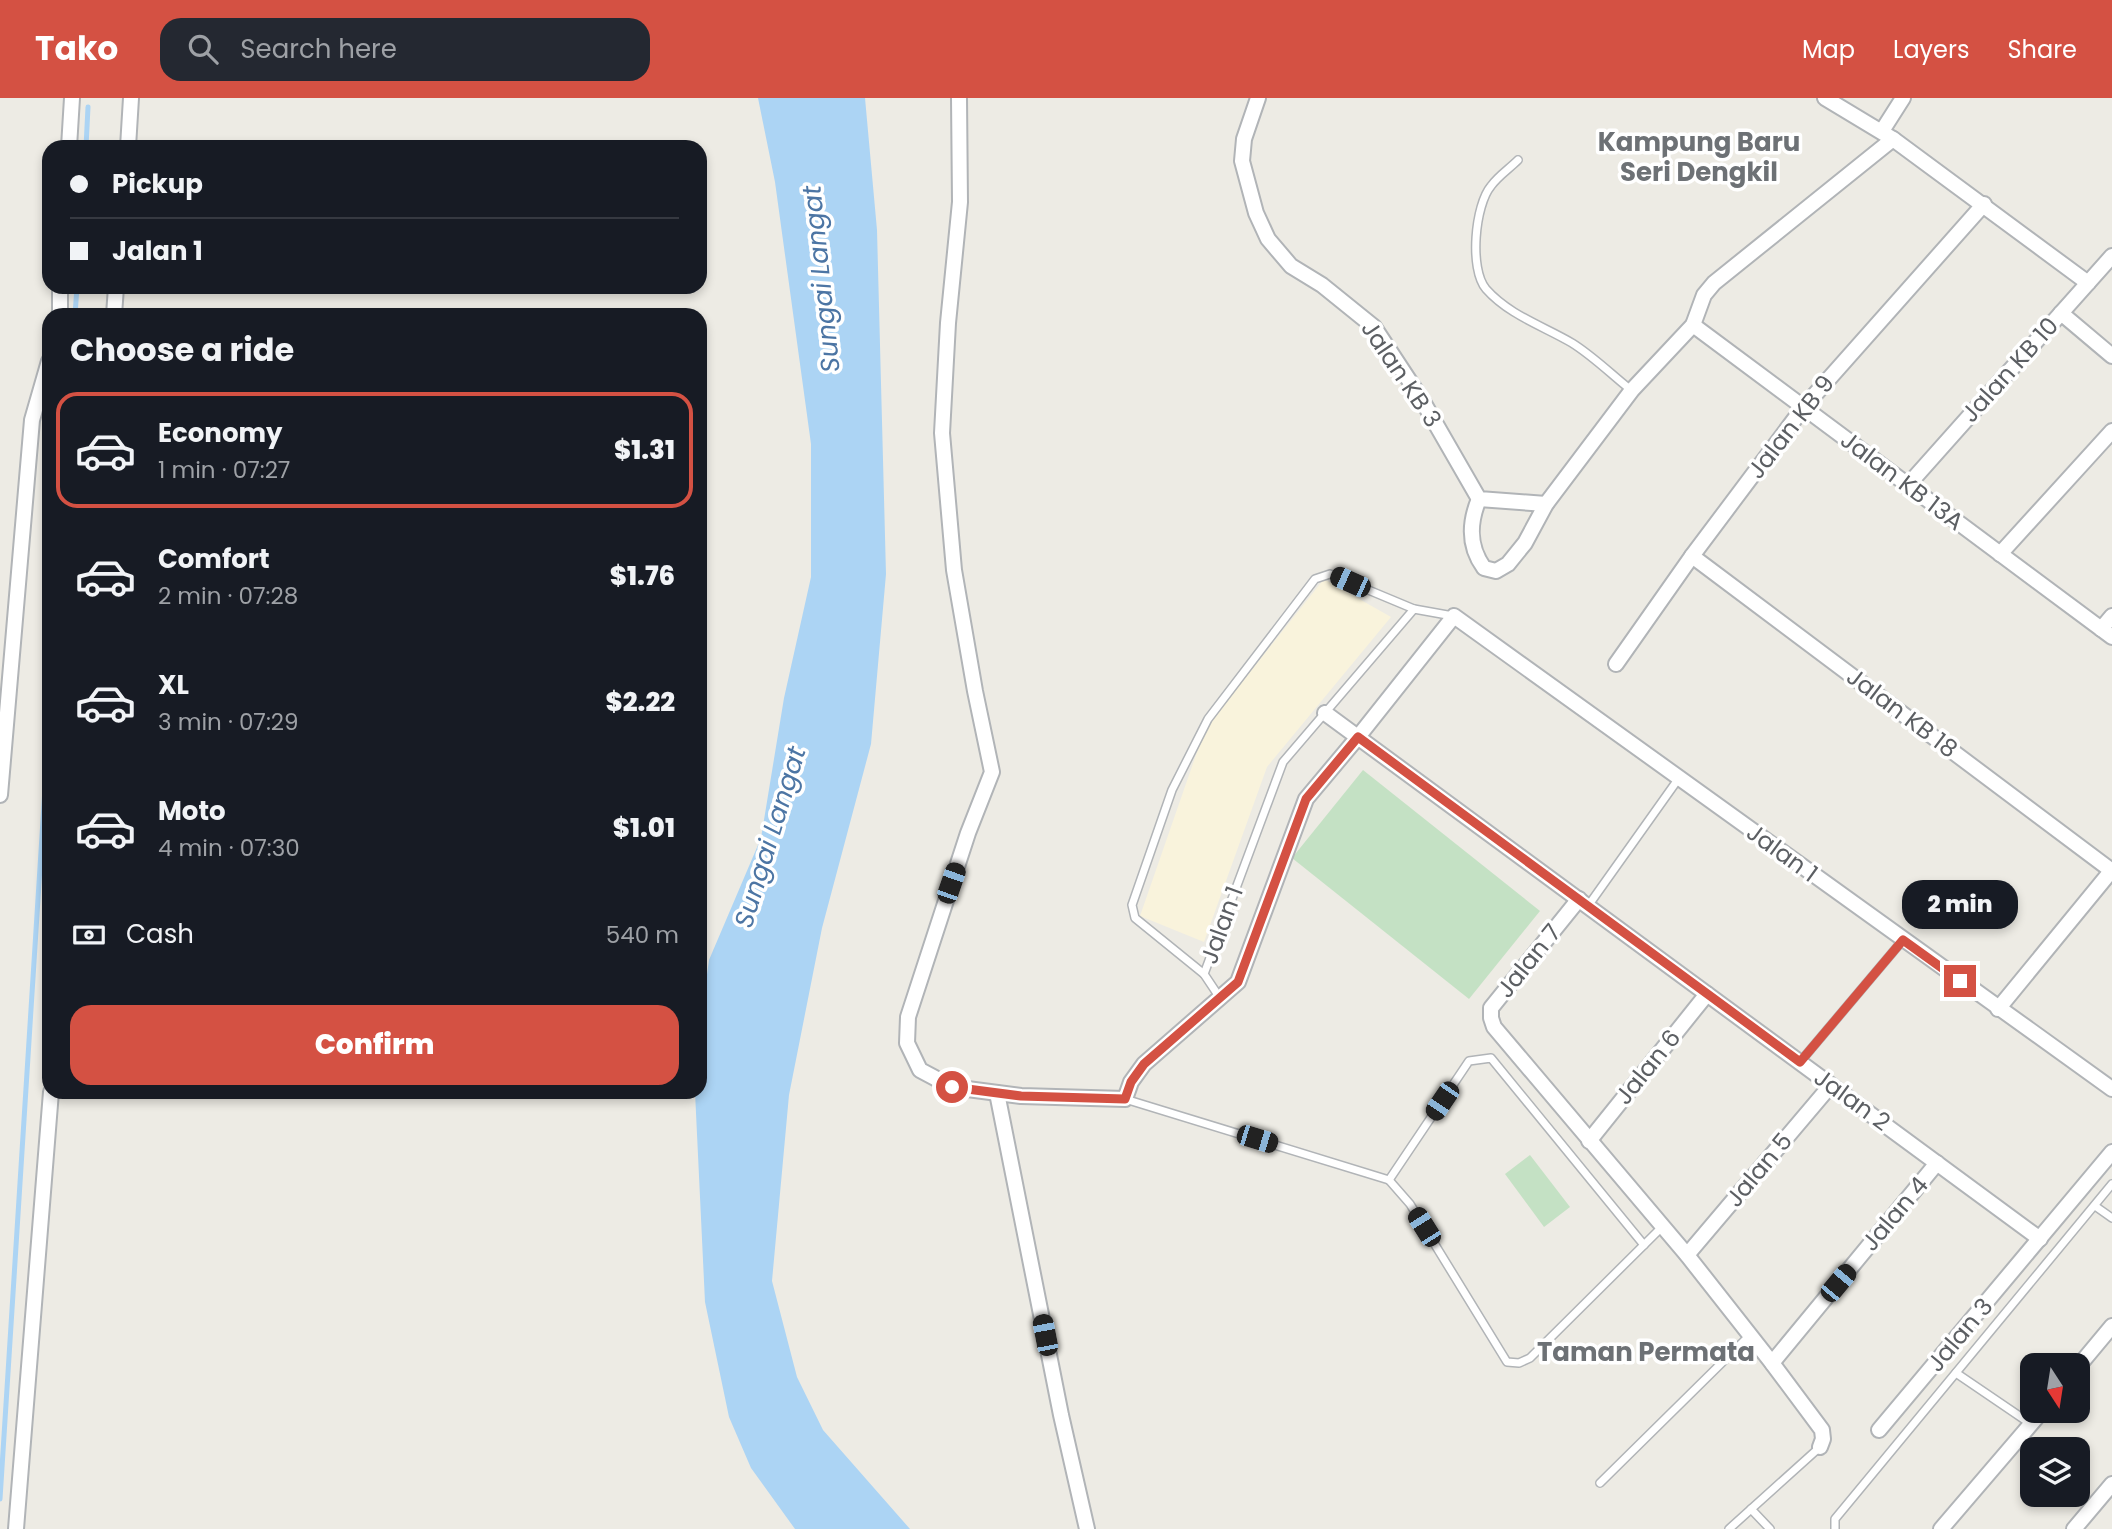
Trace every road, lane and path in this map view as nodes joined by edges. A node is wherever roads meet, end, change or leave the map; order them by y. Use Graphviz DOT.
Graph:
graph roads {
  1 [pos="72,98"];
  2 [pos="131,98"];
  3 [pos="959,98"];
  4 [pos="1258,98"];
  5 [pos="1825,98"];
  6 [pos="1903,98"];
  7 [pos="1888,135"];
  8 [pos="69,140"];
  9 [pos="128,140"];
  10 [pos="1518,160"];
  11 [pos="1983,204"];
  12 [pos="2112,256"];
  13 [pos="2088,283"];
  14 [pos="2061,313"];
  15 [pos="1693,325"];
  16 [pos="2112,356"];
  17 [pos="42,386"];
  18 [pos="1632,390"];
  19 [pos="1803,408"];
  20 [pos="2112,431"];
  21 [pos="1908,485"];
  22 [pos="1479,499"];
  23 [pos="1546,504"];
  24 [pos="2000,554"];
  25 [pos="1692,556"];
  26 [pos="1414,609"];
  27 [pos="1454,616"];
  28 [pos="2112,616"];
  29 [pos="2106,633"];
  30 [pos="1616,664"];
  31 [pos="1325,713"];
  32 [pos="1358,737"];
  33 [pos="1679,778"];
  34 [pos="0,795"];
  35 [pos="2112,871"];
  36 [pos="1583,903"];
  37 [pos="1903,940"];
  38 [pos="1204,974"];
  39 [pos="1707,994"];
  40 [pos="1220,998"];
  41 [pos="1998,1009"];
  42 [pos="1800,1062"];
  43 [pos="1831,1085"];
  44 [pos="2112,1089"];
  45 [pos="997,1093"];
  46 [pos="50,1099"];
  47 [pos="1125,1099"];
  48 [pos="1589,1141"];
  49 [pos="2112,1152"];
  50 [pos="1937,1163"];
  51 [pos="1389,1180"];
  52 [pos="2112,1184"];
  53 [pos="2095,1206"];
  54 [pos="2112,1218"];
  55 [pos="1663,1227"];
  56 [pos="2040,1239"];
  57 [pos="1644,1245"];
  58 [pos="1687,1255"];
  59 [pos="2112,1326"];
  60 [pos="1750,1335"];
  61 [pos="2090,1353"];
  62 [pos="1772,1363"];
  63 [pos="1956,1373"];
  64 [pos="2031,1424"];
  65 [pos="1878,1430"];
  66 [pos="1820,1447"];
  67 [pos="1600,1482"];
  68 [pos="2112,1484"];
  69 [pos="1751,1509"];
  70 [pos="16,1529"];
  71 [pos="1087,1529"];
  72 [pos="1729,1529"];
  73 [pos="1770,1529"];
  74 [pos="1835,1529"];
  75 [pos="1941,1529"];
  76 [pos="2074,1529"];
  1 -- 8 [label="street"];
  2 -- 9 [label="street"];
  3 -- 45 [label="street"];
  4 -- 22 [label="street, Jalan KB 3"];
  5 -- 7 [label="street"];
  6 -- 7 [label="street"];
  7 -- 11 [label="street"];
  7 -- 15 [label="street"];
  10 -- 18 [label="lane"];
  11 -- 13 [label="street"];
  11 -- 19 [label="street, Jalan KB 9"];
  12 -- 13 [label="street, Jalan KB 10"];
  13 -- 14 [label="street, Jalan KB 10"];
  14 -- 16 [label="street"];
  14 -- 21 [label="street, Jalan KB 10"];
  15 -- 18 [label="street"];
  15 -- 19 [label="street, Jalan KB 13A"];
  17 -- 34 [label="street"];
  18 -- 23 [label="street"];
  19 -- 21 [label="street, Jalan KB 13A"];
  19 -- 25 [label="street, Jalan KB 9"];
  20 -- 24 [label="street"];
  21 -- 24 [label="street, Jalan KB 13A"];
  22 -- 23 [label="street"];
  22 -- 23 [label="street"];
  24 -- 29 [label="street, Jalan KB 13A"];
  25 -- 30 [label="street, Jalan KB 9"];
  25 -- 35 [label="street, Jalan KB 18"];
  26 -- 27 [label="lane, Jalan 1"];
  26 -- 31 [label="lane, Jalan 1"];
  26 -- 38 [label="lane"];
  27 -- 32 [label="street, Jalan 1"];
  27 -- 33 [label="street, Jalan 1"];
  28 -- 29 [label="street"];
  31 -- 32 [label="street, Jalan 2"];
  31 -- 38 [label="lane, Jalan 1"];
  32 -- 36 [label="street, Jalan 2"];
  32 -- 40 [label="street, Jalan 1"];
  33 -- 36 [label="lane"];
  33 -- 37 [label="street, Jalan 1"];
  35 -- 41 [label="street"];
  36 -- 39 [label="street, Jalan 2"];
  36 -- 48 [label="street, Jalan 7"];
  37 -- 41 [label="street, Jalan 1"];
  37 -- 42 [label="lane"];
  38 -- 40 [label="lane, Jalan 1"];
  39 -- 42 [label="street, Jalan 2"];
  39 -- 48 [label="street, Jalan 6"];
  40 -- 47 [label="street, Jalan 1"];
  41 -- 44 [label="street, Jalan 1"];
  42 -- 43 [label="street, Jalan 2"];
  43 -- 50 [label="street, Jalan 2"];
  43 -- 58 [label="street, Jalan 5"];
  45 -- 47 [label="street"];
  45 -- 71 [label="street"];
  46 -- 70 [label="street"];
  47 -- 51 [label="lane"];
  48 -- 55 [label="street"];
  49 -- 56 [label="street, Jalan 3"];
  50 -- 56 [label="street, Jalan 2"];
  50 -- 62 [label="street, Jalan 4"];
  51 -- 57 [label="lane"];
  51 -- 57 [label="lane"];
  52 -- 53 [label="lane"];
  53 -- 54 [label="lane"];
  53 -- 63 [label="lane"];
  55 -- 57 [label="lane"];
  55 -- 58 [label="street"];
  56 -- 65 [label="street, Jalan 3"];
  58 -- 60 [label="street"];
  59 -- 61 [label="street"];
  60 -- 62 [label="street"];
  60 -- 67 [label="lane"];
  62 -- 66 [label="street"];
  63 -- 64 [label="lane"];
  63 -- 74 [label="lane"];
  64 -- 75 [label="street"];
  66 -- 69 [label="lane"];
  68 -- 76 [label="street"];
  69 -- 72 [label="lane"];
  69 -- 73 [label="lane"];
}
